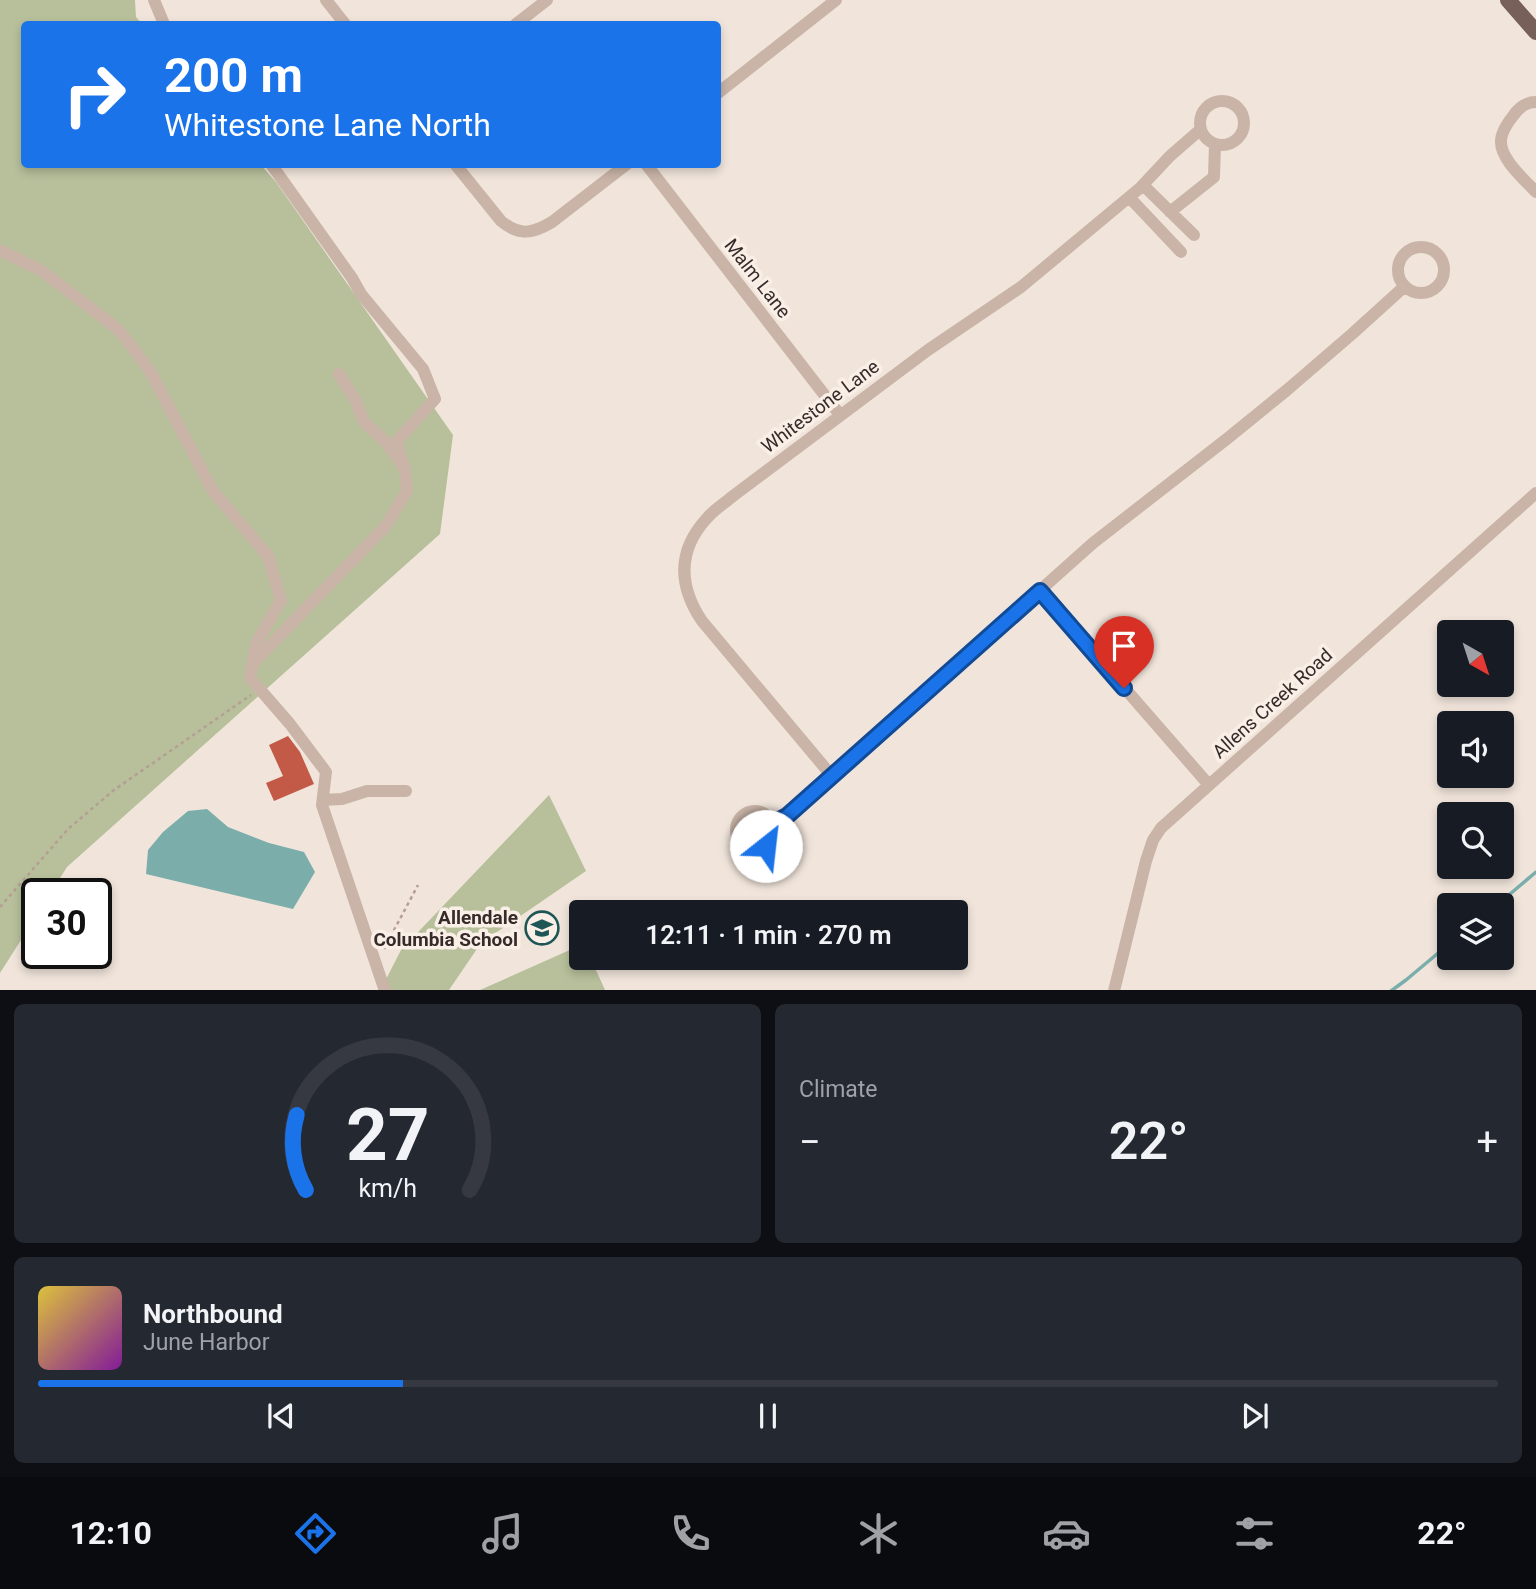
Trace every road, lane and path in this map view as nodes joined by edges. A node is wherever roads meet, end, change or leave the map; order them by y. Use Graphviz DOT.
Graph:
graph roads {
  1 [pos="154,0"];
  2 [pos="326,0"];
  3 [pos="547,0"];
  4 [pos="836,0"];
  5 [pos="1508,0"];
  6 [pos="163,21"];
  7 [pos="343,21"];
  8 [pos="520,21"];
  9 [pos="1536,32"];
  10 [pos="721,91"];
  11 [pos="1536,102"];
  12 [pos="1201,129"];
  13 [pos="1214,144"];
  14 [pos="274,168"];
  15 [pos="458,168"];
  16 [pos="622,168"];
  17 [pos="649,168"];
  18 [pos="1143,185"];
  19 [pos="1536,192"];
  20 [pos="1129,197"];
  21 [pos="1170,212"];
  22 [pos="1194,235"];
  23 [pos="0,250"];
  24 [pos="1181,252"];
  25 [pos="1405,286"];
  26 [pos="339,374"];
  27 [pos="840,415"];
  28 [pos="405,469"];
  29 [pos="1536,493"];
  30 [pos="1040,591"];
  31 [pos="253,664"];
  32 [pos="259,689"];
  33 [pos="831,775"];
  34 [pos="1209,785"];
  35 [pos="406,791"];
  36 [pos="323,800"];
  37 [pos="774,823"];
  38 [pos="418,885"];
  39 [pos="0,907"];
  40 [pos="376,964"];
  41 [pos="385,990"];
  42 [pos="1114,990"];
  1 -- 6 [label="street"];
  2 -- 7 [label="street"];
  3 -- 8 [label="street"];
  4 -- 10 [label="street"];
  5 -- 9 [label="main road"];
  11 -- 19 [label="street"];
  12 -- 13 [label="street"];
  12 -- 13 [label="street, Whitestone Lane"];
  12 -- 18 [label="street, Whitestone Lane"];
  13 -- 21 [label="street"];
  14 -- 28 [label="street"];
  15 -- 16 [label="street"];
  17 -- 27 [label="street, Malm Lane"];
  18 -- 20 [label="street, Whitestone Lane"];
  18 -- 21 [label="street"];
  20 -- 24 [label="street"];
  20 -- 27 [label="street, Whitestone Lane"];
  21 -- 22 [label="street"];
  23 -- 31 [label="street"];
  25 -- 30 [label="street"];
  26 -- 28 [label="street"];
  27 -- 33 [label="street, Whitestone Lane"];
  28 -- 31 [label="street"];
  29 -- 34 [label="street, Allens Creek Road"];
  30 -- 33 [label="street"];
  30 -- 34 [label="street"];
  31 -- 32 [label="street"];
  32 -- 36 [label="street"];
  32 -- 39 [label="path"];
  33 -- 37 [label="street"];
  34 -- 42 [label="street, Allens Creek Road"];
  35 -- 36 [label="street"];
  36 -- 40 [label="street"];
  38 -- 40 [label="path"];
  40 -- 41 [label="street"];
}
